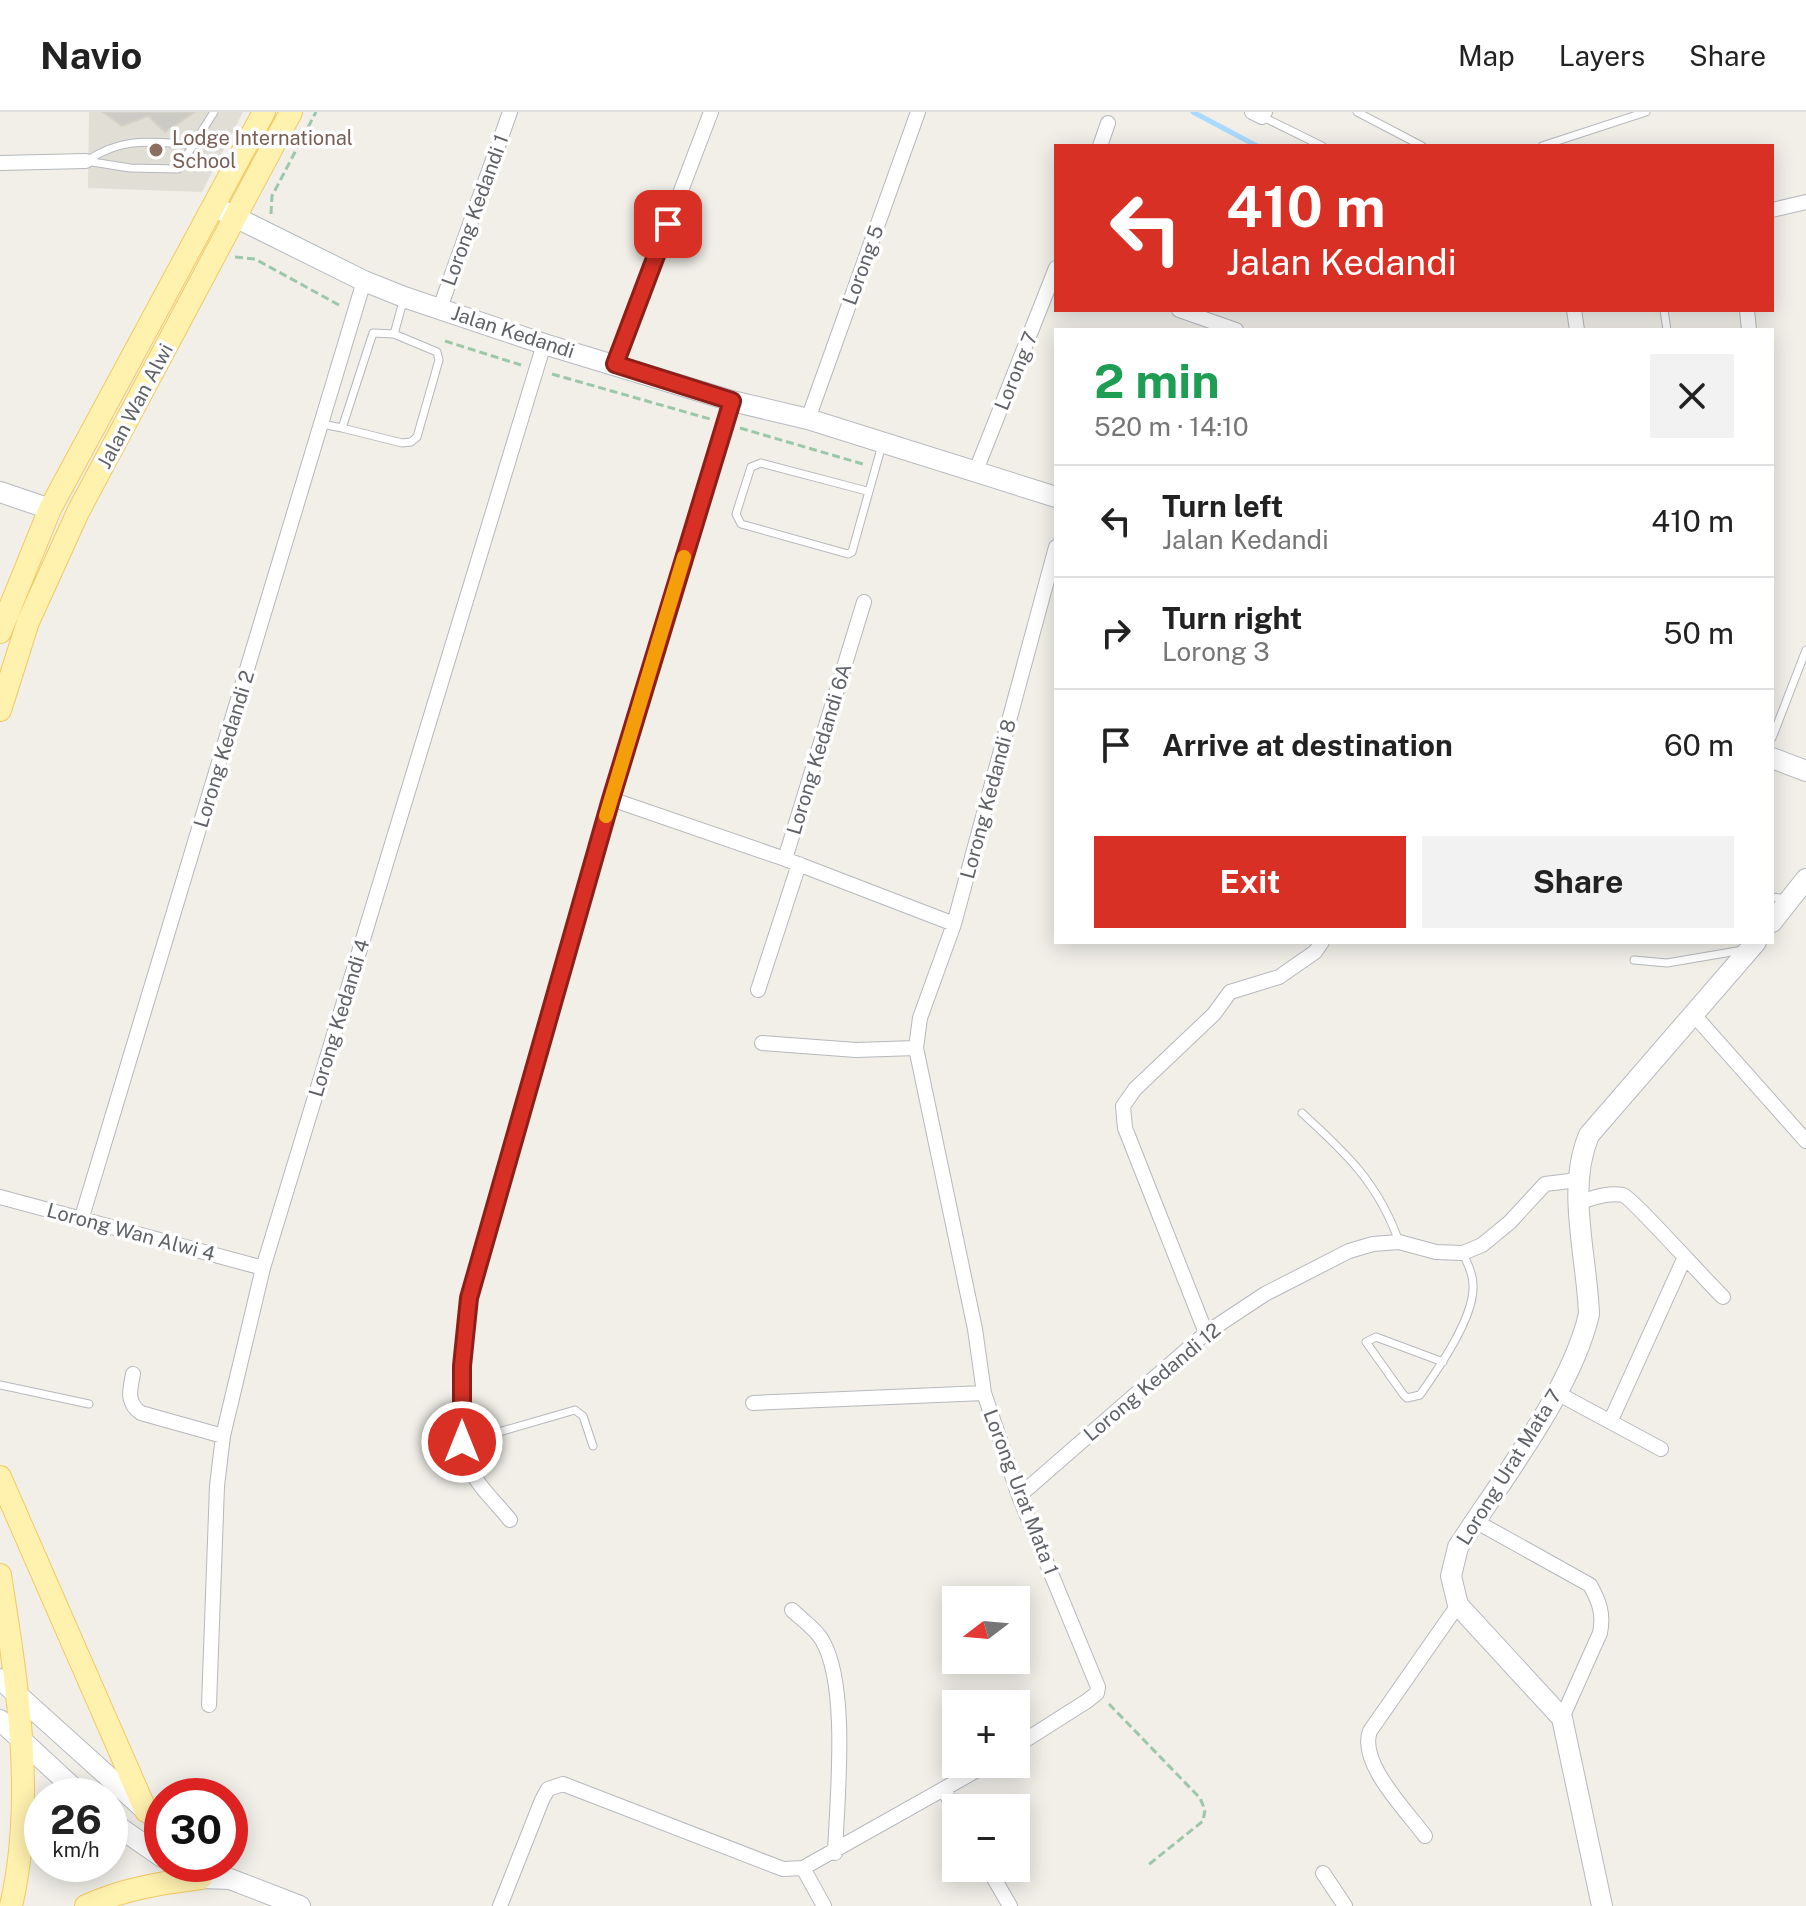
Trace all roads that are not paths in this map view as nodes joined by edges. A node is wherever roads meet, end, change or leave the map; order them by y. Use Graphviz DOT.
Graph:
graph roads {
  1 [pos="214,112"];
  2 [pos="264,112"];
  3 [pos="291,112"];
  4 [pos="510,112"];
  5 [pos="711,112"];
  6 [pos="918,112"];
  7 [pos="1357,112"];
  8 [pos="1646,112"];
  9 [pos="1260,114"];
  10 [pos="1108,123"];
  11 [pos="1101,144"];
  12 [pos="1318,144"];
  13 [pos="1418,144"];
  14 [pos="1548,144"];
  15 [pos="195,145"];
  16 [pos="86,161"];
  17 [pos="0,163"];
  18 [pos="1806,202"];
  19 [pos="213,205"];
  20 [pos="1774,210"];
  21 [pos="237,218"];
  22 [pos="1054,275"];
  23 [pos="364,281"];
  24 [pos="404,297"];
  25 [pos="440,308"];
  26 [pos="1210,315"];
  27 [pos="1233,328"];
  28 [pos="394,334"];
  29 [pos="544,344"];
  30 [pos="615,364"];
  31 [pos="732,401"];
  32 [pos="808,419"];
  33 [pos="322,424"];
  34 [pos="342,428"];
  35 [pos="882,445"];
  36 [pos="975,473"];
  37 [pos="867,491"];
  38 [pos="0,492"];
  39 [pos="1054,496"];
  40 [pos="50,509"];
  41 [pos="1054,554"];
  42 [pos="864,602"];
  43 [pos="0,632"];
  44 [pos="1806,650"];
  45 [pos="0,710"];
  46 [pos="1774,733"];
  47 [pos="1774,759"];
  48 [pos="1804,772"];
  49 [pos="611,799"];
  50 [pos="792,861"];
  51 [pos="1806,879"];
  52 [pos="1781,899"];
  53 [pos="954,924"];
  54 [pos="1321,944"];
  55 [pos="1754,945"];
  56 [pos="1634,960"];
  57 [pos="758,990"];
  58 [pos="1694,1015"];
  59 [pos="762,1043"];
  60 [pos="916,1048"];
  61 [pos="1302,1113"];
  62 [pos="1806,1141"];
  63 [pos="1578,1180"];
  64 [pos="0,1197"];
  65 [pos="1580,1202"];
  66 [pos="82,1217"];
  67 [pos="1399,1242"];
  68 [pos="1463,1253"];
  69 [pos="1684,1259"];
  70 [pos="263,1268"];
  71 [pos="1723,1297"];
  72 [pos="1206,1333"];
  73 [pos="1443,1362"];
  74 [pos="133,1374"];
  75 [pos="0,1385"];
  76 [pos="984,1393"];
  77 [pos="1557,1393"];
  78 [pos="753,1403"];
  79 [pos="89,1404"];
  80 [pos="1611,1420"];
  81 [pos="223,1436"];
  82 [pos="462,1442"];
  83 [pos="593,1446"];
  84 [pos="1661,1449"];
  85 [pos="0,1477"];
  86 [pos="1019,1496"];
  87 [pos="510,1520"];
  88 [pos="1475,1521"];
  89 [pos="0,1575"];
  90 [pos="1458,1605"];
  91 [pos="792,1610"];
  92 [pos="0,1679"];
  93 [pos="19,1698"];
  94 [pos="209,1705"];
  95 [pos="1562,1718"];
  96 [pos="0,1720"];
  97 [pos="1030,1737"];
  98 [pos="21,1741"];
  99 [pos="62,1778"];
  100 [pos="964,1778"];
  101 [pos="944,1790"];
  102 [pos="946,1794"];
  103 [pos="144,1796"];
  104 [pos="144,1809"];
  105 [pos="1425,1836"];
  106 [pos="835,1853"];
  107 [pos="803,1868"];
  108 [pos="1323,1873"];
  109 [pos="170,1882"];
  110 [pos="237,1882"];
  111 [pos="996,1882"];
  112 [pos="11,1906"];
  113 [pos="86,1906"];
  114 [pos="300,1906"];
  115 [pos="500,1906"];
  116 [pos="824,1906"];
  117 [pos="1010,1906"];
  118 [pos="1345,1906"];
  119 [pos="1602,1906"];
  1 -- 15 [label="lane"];
  2 -- 19 [label="main road, Jalan Wan Alwi"];
  3 -- 21 [label="main road, Jalan Wan Alwi"];
  4 -- 25 [label="street, Lorong Kedandi 1"];
  5 -- 30 [label="street"];
  6 -- 32 [label="street, Lorong 5"];
  7 -- 13 [label="lane"];
  8 -- 14 [label="lane"];
  9 -- 12 [label="lane"];
  10 -- 11 [label="street"];
  15 -- 16 [label="lane"];
  15 -- 16 [label="lane"];
  16 -- 17 [label="street"];
  18 -- 20 [label="street"];
  19 -- 21 [label="street, Jalan Kedandi"];
  19 -- 40 [label="main road, Jalan Wan Alwi"];
  21 -- 23 [label="street, Jalan Kedandi"];
  21 -- 45 [label="main road, Jalan Wan Alwi"];
  22 -- 36 [label="street, Lorong 7"];
  23 -- 24 [label="street, Jalan Kedandi"];
  23 -- 33 [label="street, Lorong Kedandi 2"];
  24 -- 25 [label="street, Jalan Kedandi"];
  24 -- 28 [label="lane"];
  25 -- 29 [label="street, Jalan Kedandi"];
  26 -- 27 [label="street"];
  28 -- 34 [label="lane"];
  28 -- 34 [label="lane"];
  29 -- 30 [label="street, Jalan Kedandi"];
  29 -- 70 [label="street, Lorong Kedandi 4"];
  30 -- 31 [label="street, Jalan Kedandi"];
  31 -- 32 [label="street, Jalan Kedandi"];
  31 -- 49 [label="street"];
  32 -- 35 [label="street, Jalan Kedandi"];
  33 -- 34 [label="lane"];
  33 -- 66 [label="street, Lorong Kedandi 2"];
  35 -- 36 [label="street, Jalan Kedandi"];
  35 -- 37 [label="lane"];
  36 -- 39 [label="street, Jalan Kedandi"];
  37 -- 37 [label="lane"];
  38 -- 40 [label="street"];
  40 -- 43 [label="main road, Jalan Wan Alwi"];
  41 -- 53 [label="street, Lorong Kedandi 8"];
  42 -- 50 [label="street, Lorong Kedandi 6A"];
  44 -- 46 [label="lane"];
  47 -- 48 [label="street"];
  49 -- 50 [label="street, Lorong Kedandi 6A"];
  49 -- 82 [label="street"];
  50 -- 53 [label="street"];
  50 -- 57 [label="street"];
  51 -- 52 [label="street"];
  53 -- 60 [label="street, Lorong Kedandi 8"];
  54 -- 72 [label="street"];
  55 -- 56 [label="lane"];
  55 -- 58 [label="street"];
  58 -- 62 [label="street"];
  58 -- 63 [label="street"];
  59 -- 60 [label="street"];
  60 -- 76 [label="street, Lorong Urat Mata 1"];
  61 -- 67 [label="lane"];
  63 -- 65 [label="street, Lorong Urat Mata 7"];
  63 -- 68 [label="street"];
  64 -- 66 [label="street, Lorong Wan Alwi 4"];
  65 -- 69 [label="street"];
  65 -- 77 [label="street, Lorong Urat Mata 7"];
  66 -- 70 [label="street, Lorong Wan Alwi 4"];
  67 -- 68 [label="street, Lorong Kedandi 12"];
  67 -- 72 [label="street, Lorong Kedandi 12"];
  68 -- 73 [label="lane"];
  69 -- 71 [label="street"];
  69 -- 80 [label="street"];
  70 -- 81 [label="street, Lorong Kedandi 4"];
  72 -- 86 [label="street, Lorong Kedandi 12"];
  73 -- 73 [label="lane"];
  74 -- 81 [label="street"];
  75 -- 79 [label="lane"];
  76 -- 78 [label="street"];
  76 -- 86 [label="street, Lorong Urat Mata 1"];
  77 -- 80 [label="street"];
  77 -- 88 [label="street, Lorong Urat Mata 7"];
  80 -- 84 [label="street"];
  81 -- 94 [label="street, Lorong Kedandi 4"];
  82 -- 83 [label="lane"];
  82 -- 87 [label="street"];
  85 -- 103 [label="main road"];
  86 -- 97 [label="street, Lorong Urat Mata 1"];
  88 -- 90 [label="street, Lorong Urat Mata 7"];
  88 -- 95 [label="street"];
  89 -- 93 [label="main road"];
  90 -- 95 [label="street"];
  90 -- 105 [label="street"];
  91 -- 106 [label="street"];
  92 -- 93 [label="street"];
  93 -- 98 [label="main road"];
  93 -- 104 [label="street"];
  95 -- 119 [label="street"];
  96 -- 98 [label="street"];
  98 -- 99 [label="street"];
  98 -- 112 [label="main road"];
  100 -- 101 [label="street"];
  101 -- 102 [label="street"];
  101 -- 106 [label="street"];
  106 -- 107 [label="street"];
  107 -- 115 [label="street"];
  107 -- 116 [label="street"];
  108 -- 118 [label="street"];
  109 -- 113 [label="main road"];
  110 -- 114 [label="street"];
  111 -- 117 [label="street"];
}
